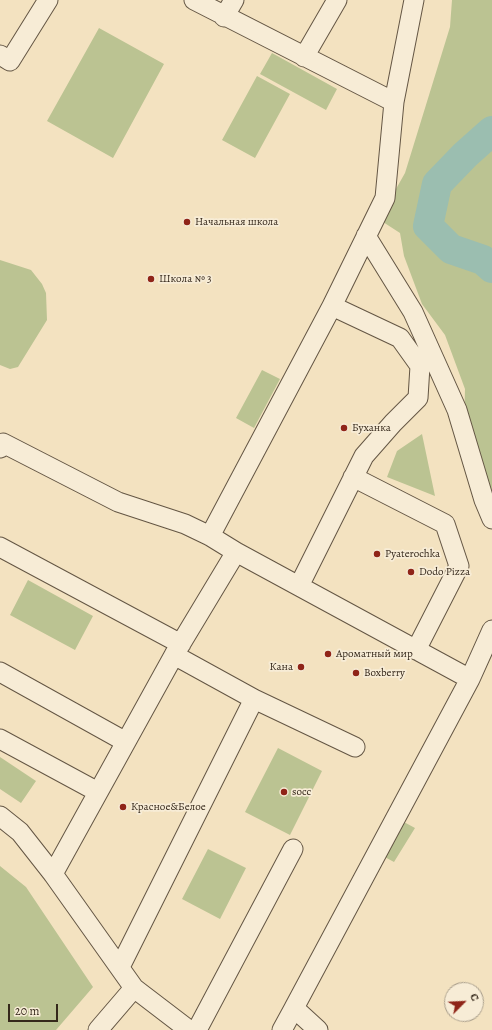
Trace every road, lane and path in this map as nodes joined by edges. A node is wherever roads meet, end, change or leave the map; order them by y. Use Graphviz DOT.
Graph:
graph roads {
  1 [pos="48,0"];
  2 [pos="194,0"];
  3 [pos="234,0"];
  4 [pos="337,0"];
  5 [pos="414,0"];
  6 [pos="224,17"];
  7 [pos="0,55"];
  8 [pos="304,57"];
  9 [pos="394,102"];
  10 [pos="366,236"];
  11 [pos="332,306"];
  12 [pos="0,448"];
  13 [pos="353,477"];
  14 [pos="492,519"];
  15 [pos="210,536"];
  16 [pos="0,547"];
  17 [pos="236,552"];
  18 [pos="299,586"];
  19 [pos="492,630"];
  20 [pos="178,650"];
  21 [pos="416,650"];
  22 [pos="0,672"];
  23 [pos="470,679"];
  24 [pos="254,699"];
  25 [pos="0,739"];
  26 [pos="126,742"];
  27 [pos="354,747"];
  28 [pos="98,792"];
  29 [pos="0,816"];
  30 [pos="294,849"];
  31 [pos="54,874"];
  32 [pos="120,967"];
  33 [pos="134,988"];
  34 [pos="294,1008"];
  35 [pos="98,1030"];
  36 [pos="189,1030"];
  37 [pos="197,1030"];
  38 [pos="282,1030"];
  39 [pos="318,1030"];
  1 -- 7 [label="lane"];
  2 -- 6 [label="lane"];
  3 -- 6 [label="lane"];
  4 -- 8 [label="lane"];
  5 -- 9 [label="lane"];
  6 -- 8 [label="lane"];
  8 -- 9 [label="lane"];
  9 -- 10 [label="lane"];
  10 -- 11 [label="lane"];
  10 -- 14 [label="lane"];
  11 -- 13 [label="lane"];
  11 -- 15 [label="lane"];
  12 -- 15 [label="lane"];
  13 -- 18 [label="lane"];
  13 -- 21 [label="lane"];
  15 -- 17 [label="lane"];
  16 -- 20 [label="lane"];
  17 -- 18 [label="lane"];
  17 -- 20 [label="lane"];
  18 -- 21 [label="lane"];
  19 -- 23 [label="lane"];
  20 -- 24 [label="lane"];
  20 -- 26 [label="lane"];
  21 -- 23 [label="lane"];
  22 -- 26 [label="lane"];
  23 -- 34 [label="lane"];
  24 -- 27 [label="lane"];
  24 -- 32 [label="lane"];
  25 -- 28 [label="lane"];
  26 -- 28 [label="lane"];
  28 -- 31 [label="lane"];
  29 -- 31 [label="lane"];
  30 -- 37 [label="lane"];
  31 -- 32 [label="lane"];
  32 -- 33 [label="lane"];
  33 -- 35 [label="lane"];
  33 -- 36 [label="lane"];
  34 -- 38 [label="lane"];
  34 -- 39 [label="lane"];
}
